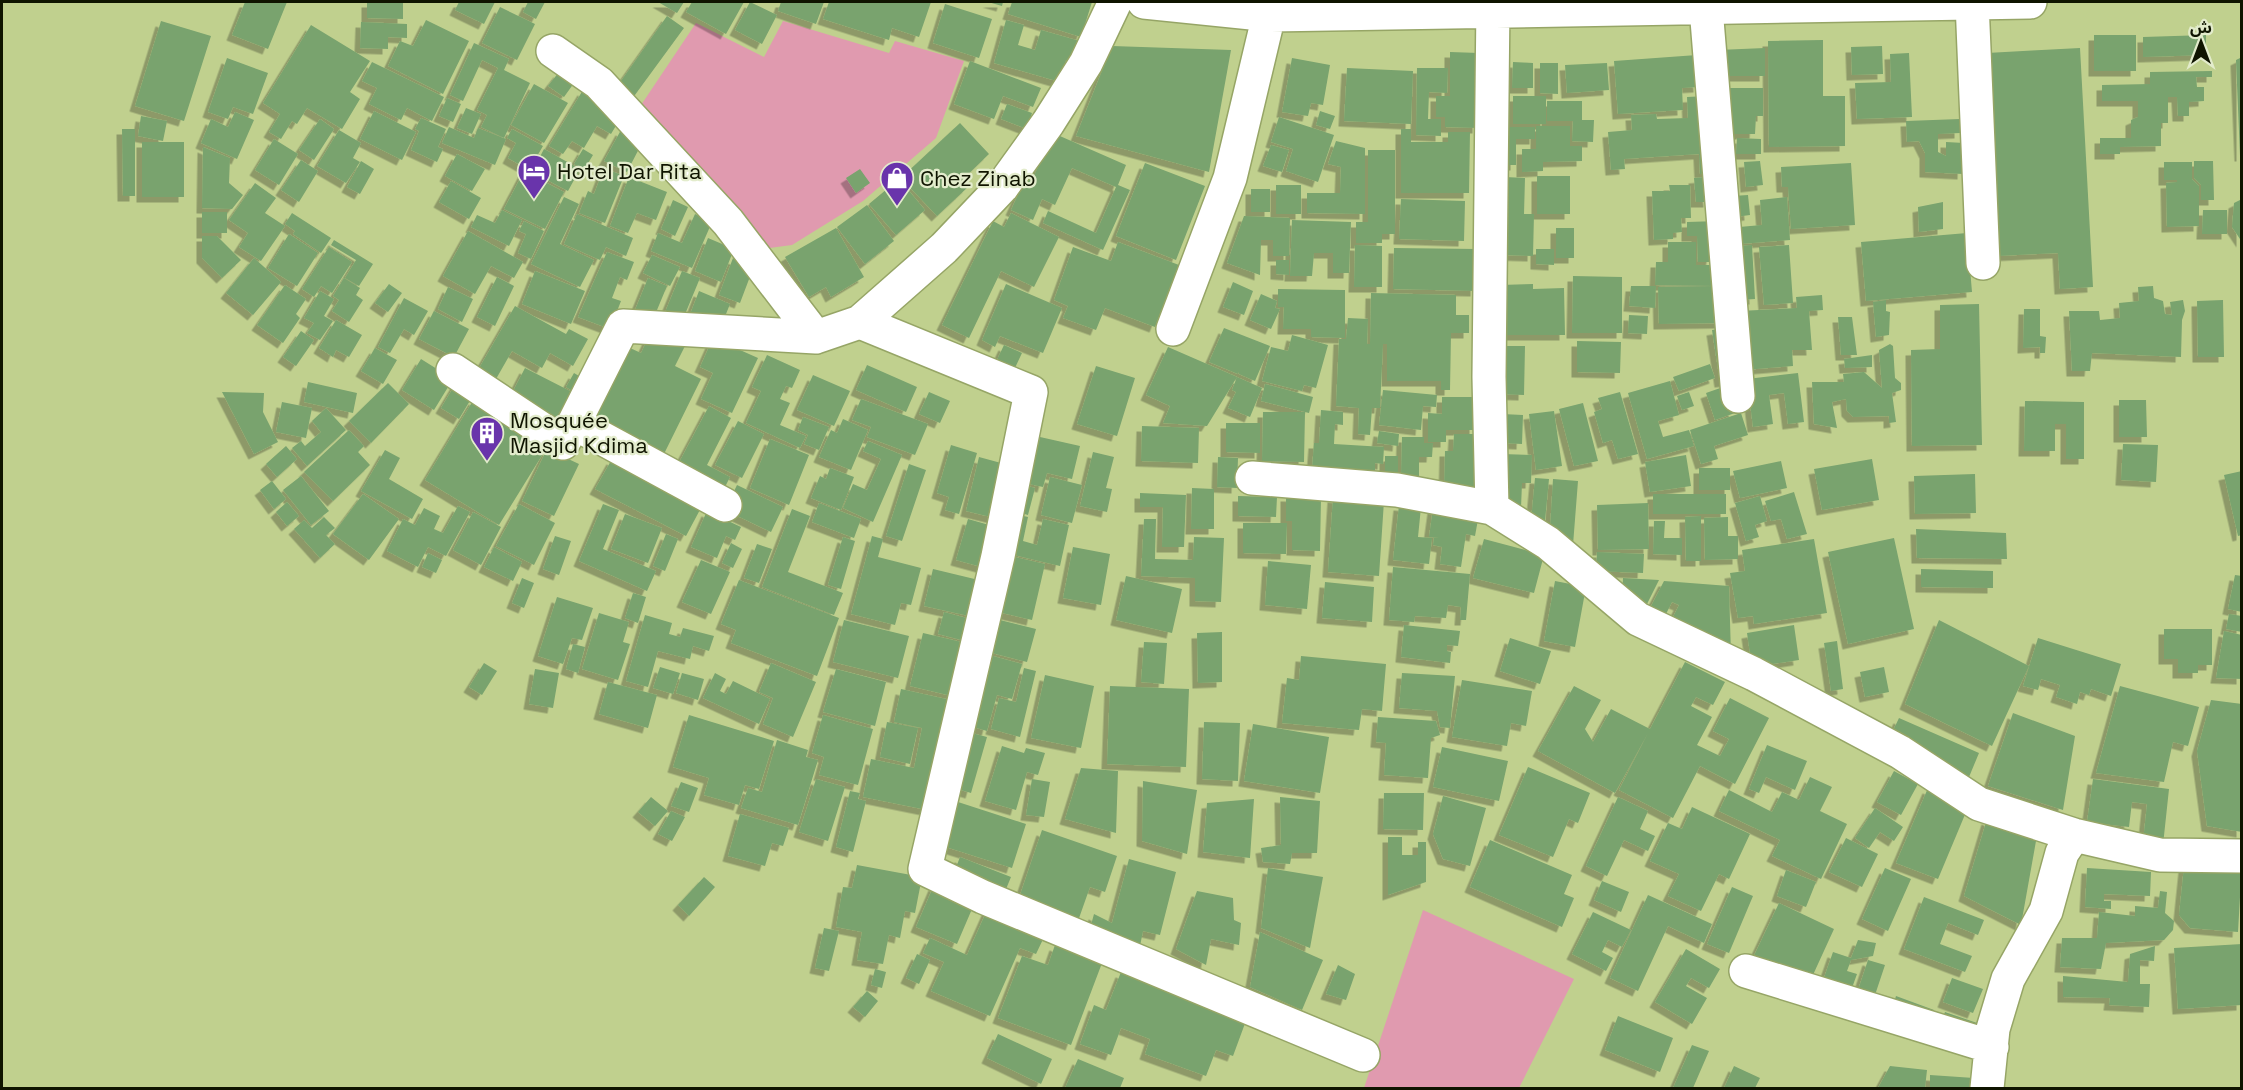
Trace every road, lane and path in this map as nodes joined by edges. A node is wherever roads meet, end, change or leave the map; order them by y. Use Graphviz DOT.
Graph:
graph roads {
  1 [pos="1115,2"];
  2 [pos="1144,2"];
  3 [pos="2030,2"];
  4 [pos="1972,3"];
  5 [pos="1492,7"];
  6 [pos="1272,8"];
  7 [pos="1706,8"];
  8 [pos="553,51"];
  9 [pos="1983,263"];
  10 [pos="860,322"];
  11 [pos="1173,329"];
  12 [pos="816,337"];
  13 [pos="453,370"];
  14 [pos="1738,396"];
  15 [pos="574,423"];
  16 [pos="1252,478"];
  17 [pos="725,505"];
  18 [pos="1492,508"];
  19 [pos="2074,836"];
  20 [pos="2241,856"];
  21 [pos="1746,970"];
  22 [pos="1992,1047"];
  23 [pos="1363,1055"];
  24 [pos="1987,1089"];
  1 -- 10 [label="street"];
  2 -- 6 [label="street"];
  3 -- 4 [label="street"];
  4 -- 7 [label="street"];
  4 -- 9 [label="street"];
  5 -- 6 [label="street"];
  5 -- 7 [label="street"];
  5 -- 18 [label="street"];
  6 -- 11 [label="street"];
  7 -- 14 [label="street"];
  8 -- 12 [label="street"];
  10 -- 12 [label="street"];
  10 -- 23 [label="street"];
  12 -- 15 [label="street"];
  13 -- 15 [label="street"];
  15 -- 17 [label="street"];
  16 -- 18 [label="street"];
  18 -- 19 [label="street"];
  19 -- 20 [label="street"];
  19 -- 22 [label="street"];
  21 -- 22 [label="street"];
  22 -- 24 [label="street"];
}
